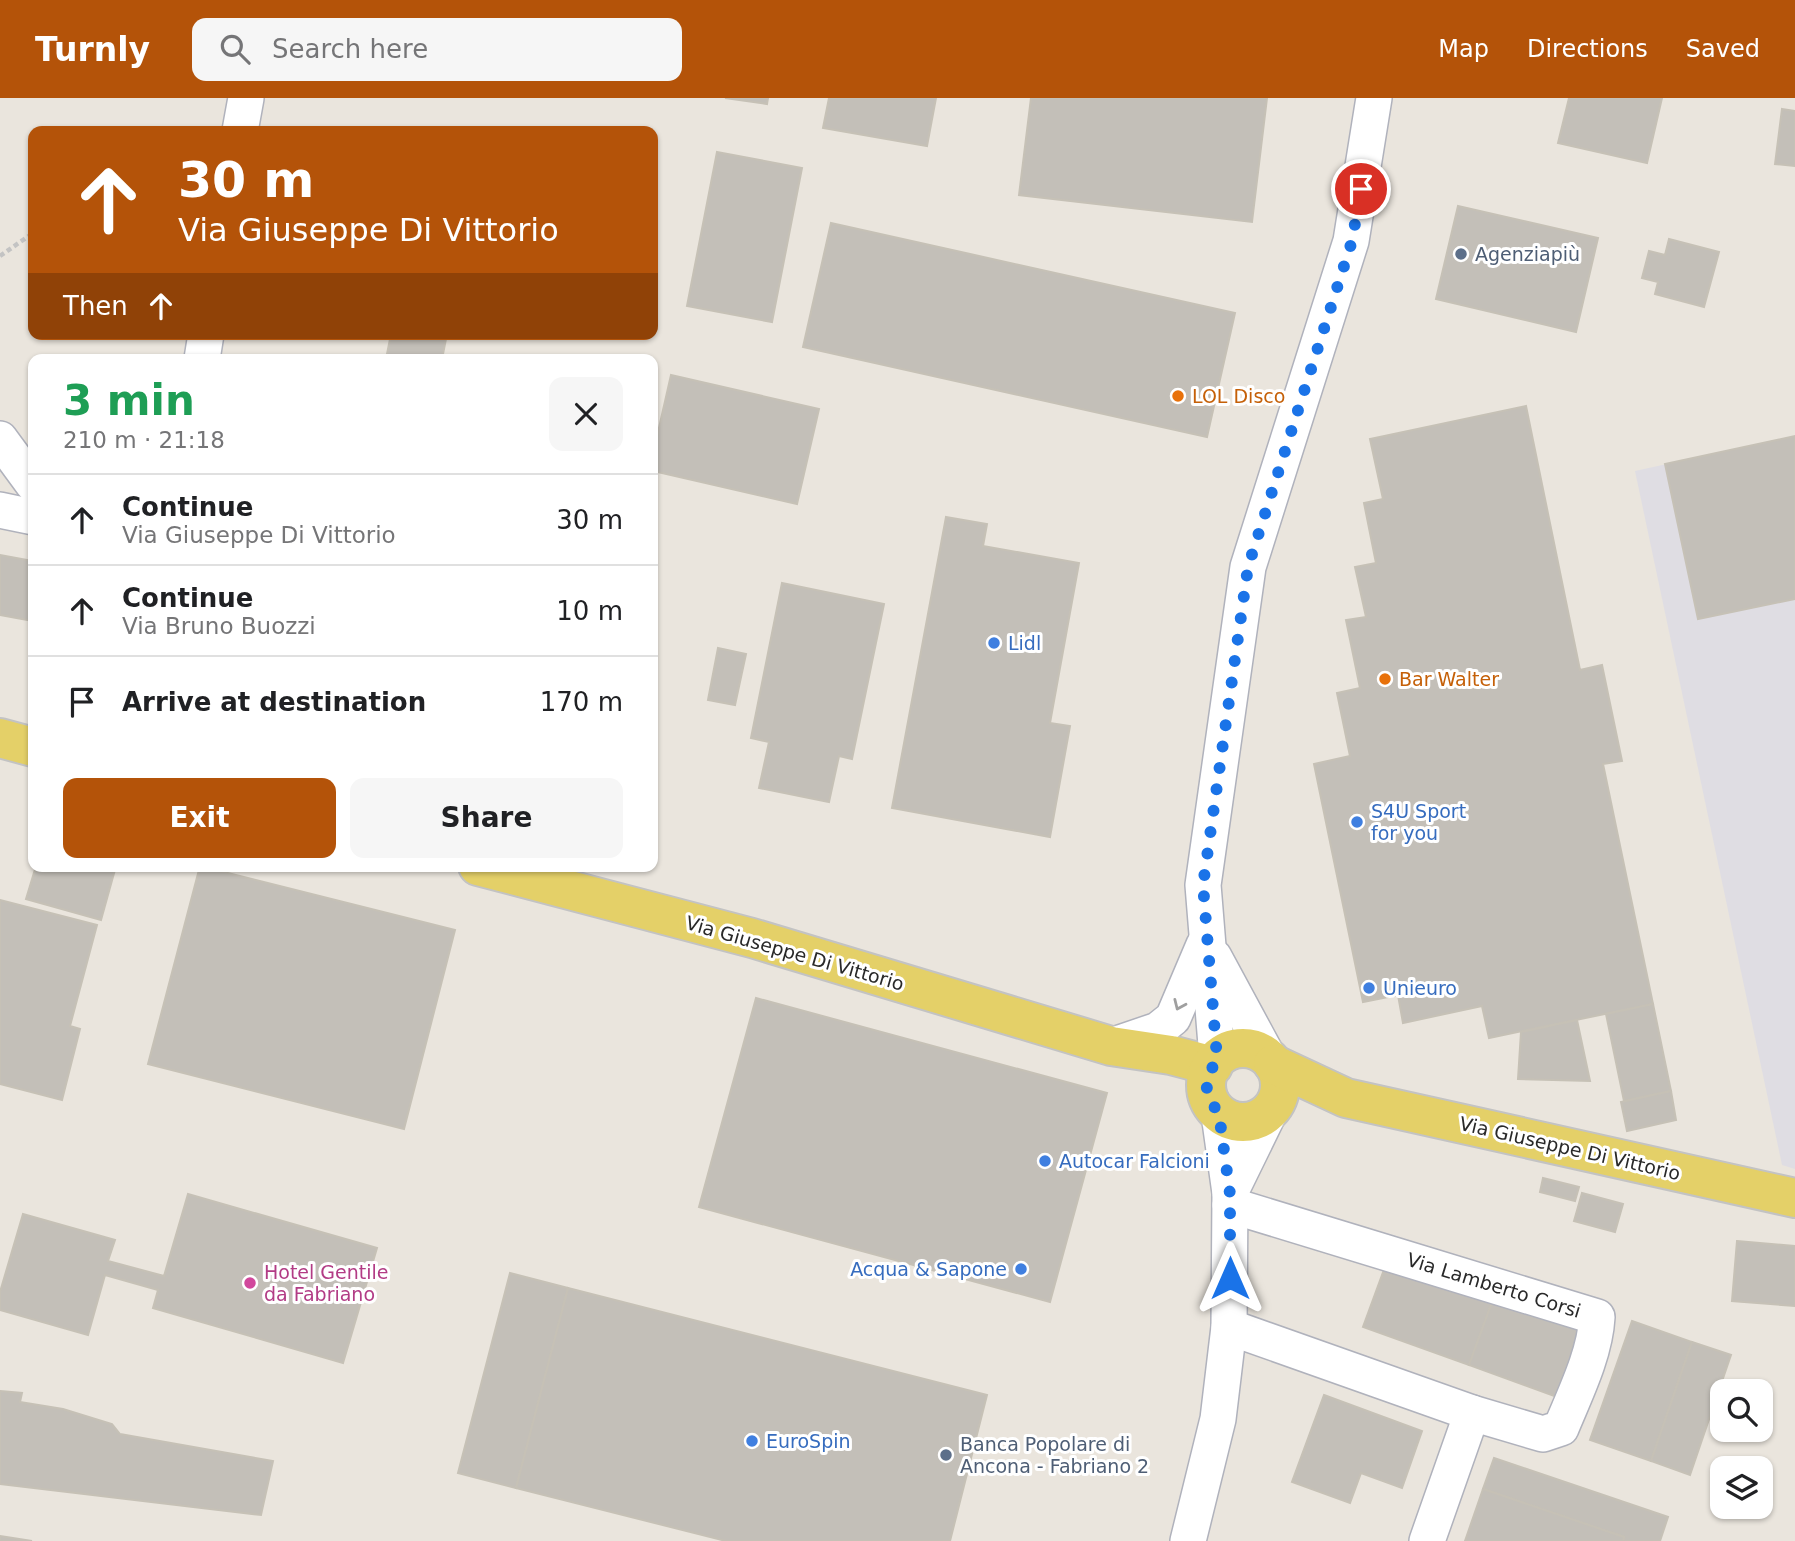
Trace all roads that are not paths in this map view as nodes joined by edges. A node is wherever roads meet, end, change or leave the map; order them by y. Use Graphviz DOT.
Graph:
graph roads {
  1 [pos="246,98"];
  2 [pos="1374,98"];
  3 [pos="241,126"];
  4 [pos="5,435"];
  5 [pos="28,475"];
  6 [pos="0,510"];
  7 [pos="28,516"];
  8 [pos="0,738"];
  9 [pos="28,746"];
  10 [pos="501,872"];
  11 [pos="1206,942"];
  12 [pos="1111,1046"];
  13 [pos="1271,1061"];
  14 [pos="1214,1083"];
  15 [pos="1346,1098"];
  16 [pos="1274,1105"];
  17 [pos="1795,1198"];
  18 [pos="1230,1199"];
  19 [pos="1229,1327"];
  20 [pos="1472,1413"];
  21 [pos="1188,1541"];
  22 [pos="1427,1541"];
  1 -- 3 [label="street"];
  2 -- 11 [label="street"];
  4 -- 5 [label="street"];
  6 -- 7 [label="street"];
  8 -- 9 [label="main road"];
  10 -- 12 [label="main road, Via Giuseppe Di Vittorio"];
  11 -- 12 [label="street, one-way"];
  11 -- 13 [label="street"];
  11 -- 14 [label="street"];
  12 -- 14 [label="main road, Via Giuseppe Di Vittorio"];
  13 -- 14 [label="main road, Via Giuseppe Di Vittorio"];
  13 -- 15 [label="main road, Via Giuseppe Di Vittorio"];
  13 -- 16 [label="main road"];
  14 -- 16 [label="main road, Via Giuseppe Di Vittorio"];
  14 -- 18 [label="street"];
  15 -- 16 [label="main road, Via Giuseppe Di Vittorio"];
  15 -- 17 [label="main road, Via Giuseppe Di Vittorio"];
  16 -- 18 [label="street"];
  18 -- 19 [label="street"];
  18 -- 20 [label="street, Via Lamberto Corsi"];
  19 -- 20 [label="street, Via Lamberto Corsi"];
  19 -- 21 [label="street"];
  20 -- 22 [label="street"];
}
